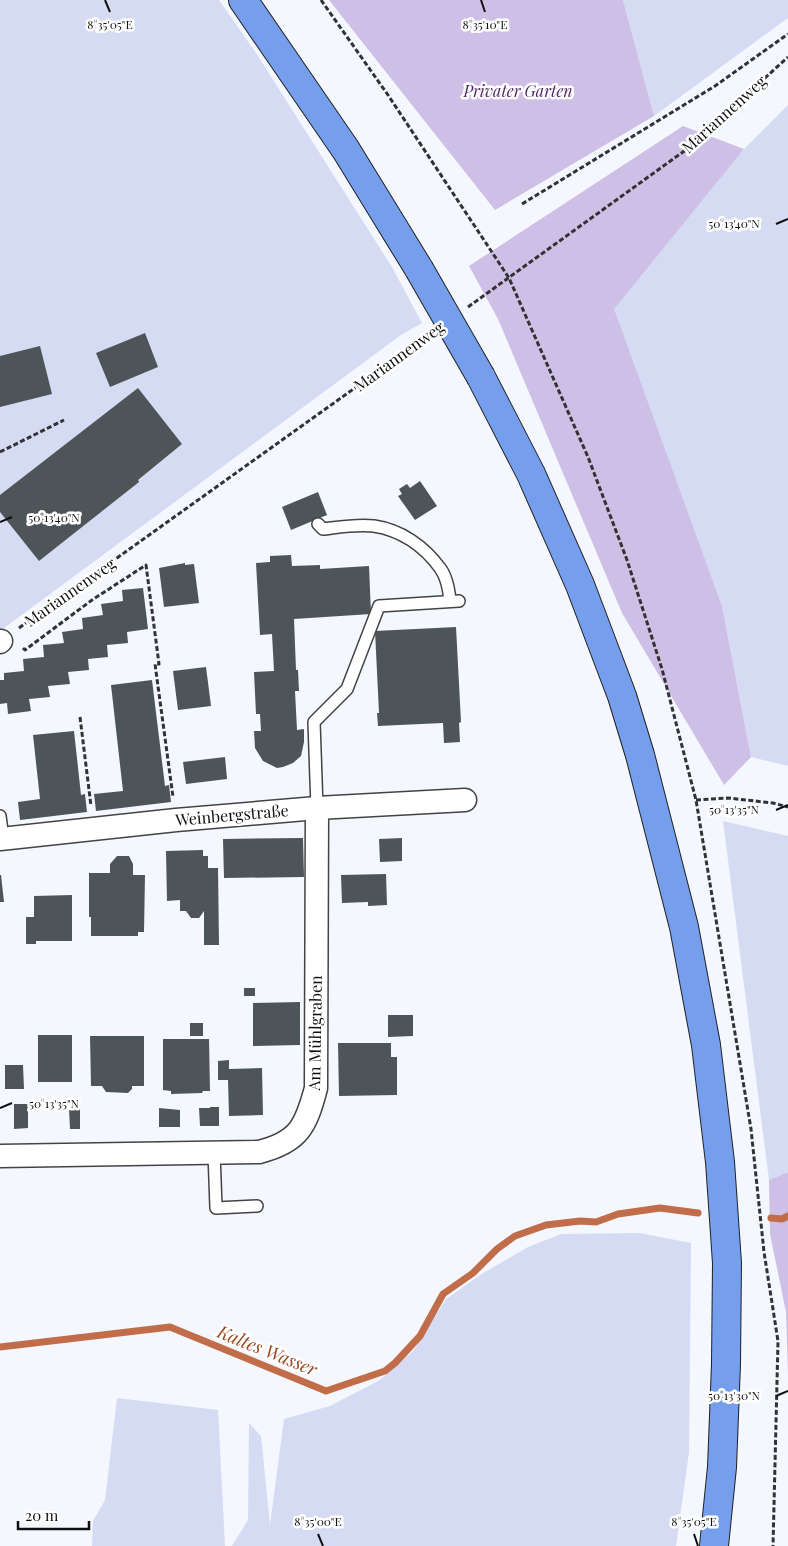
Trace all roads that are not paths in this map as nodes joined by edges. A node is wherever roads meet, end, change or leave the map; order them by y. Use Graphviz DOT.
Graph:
graph roads {
  1 [pos="243,0"];
  2 [pos="318,524"];
  3 [pos="465,800"];
  4 [pos="317,808"];
  5 [pos="0,816"];
  6 [pos="1,838"];
  7 [pos="214,1152"];
  8 [pos="0,1156"];
  9 [pos="257,1206"];
  10 [pos="714,1546"];
  1 -- 10 [label="main road, bridge"];
  2 -- 4 [label="lane"];
  3 -- 4 [label="street, Weinbergstraße"];
  4 -- 6 [label="street, Weinbergstraße"];
  4 -- 7 [label="street, Am Mühlgraben"];
  5 -- 6 [label="lane"];
  7 -- 8 [label="street, Am Mühlgraben"];
  7 -- 9 [label="lane"];
}
